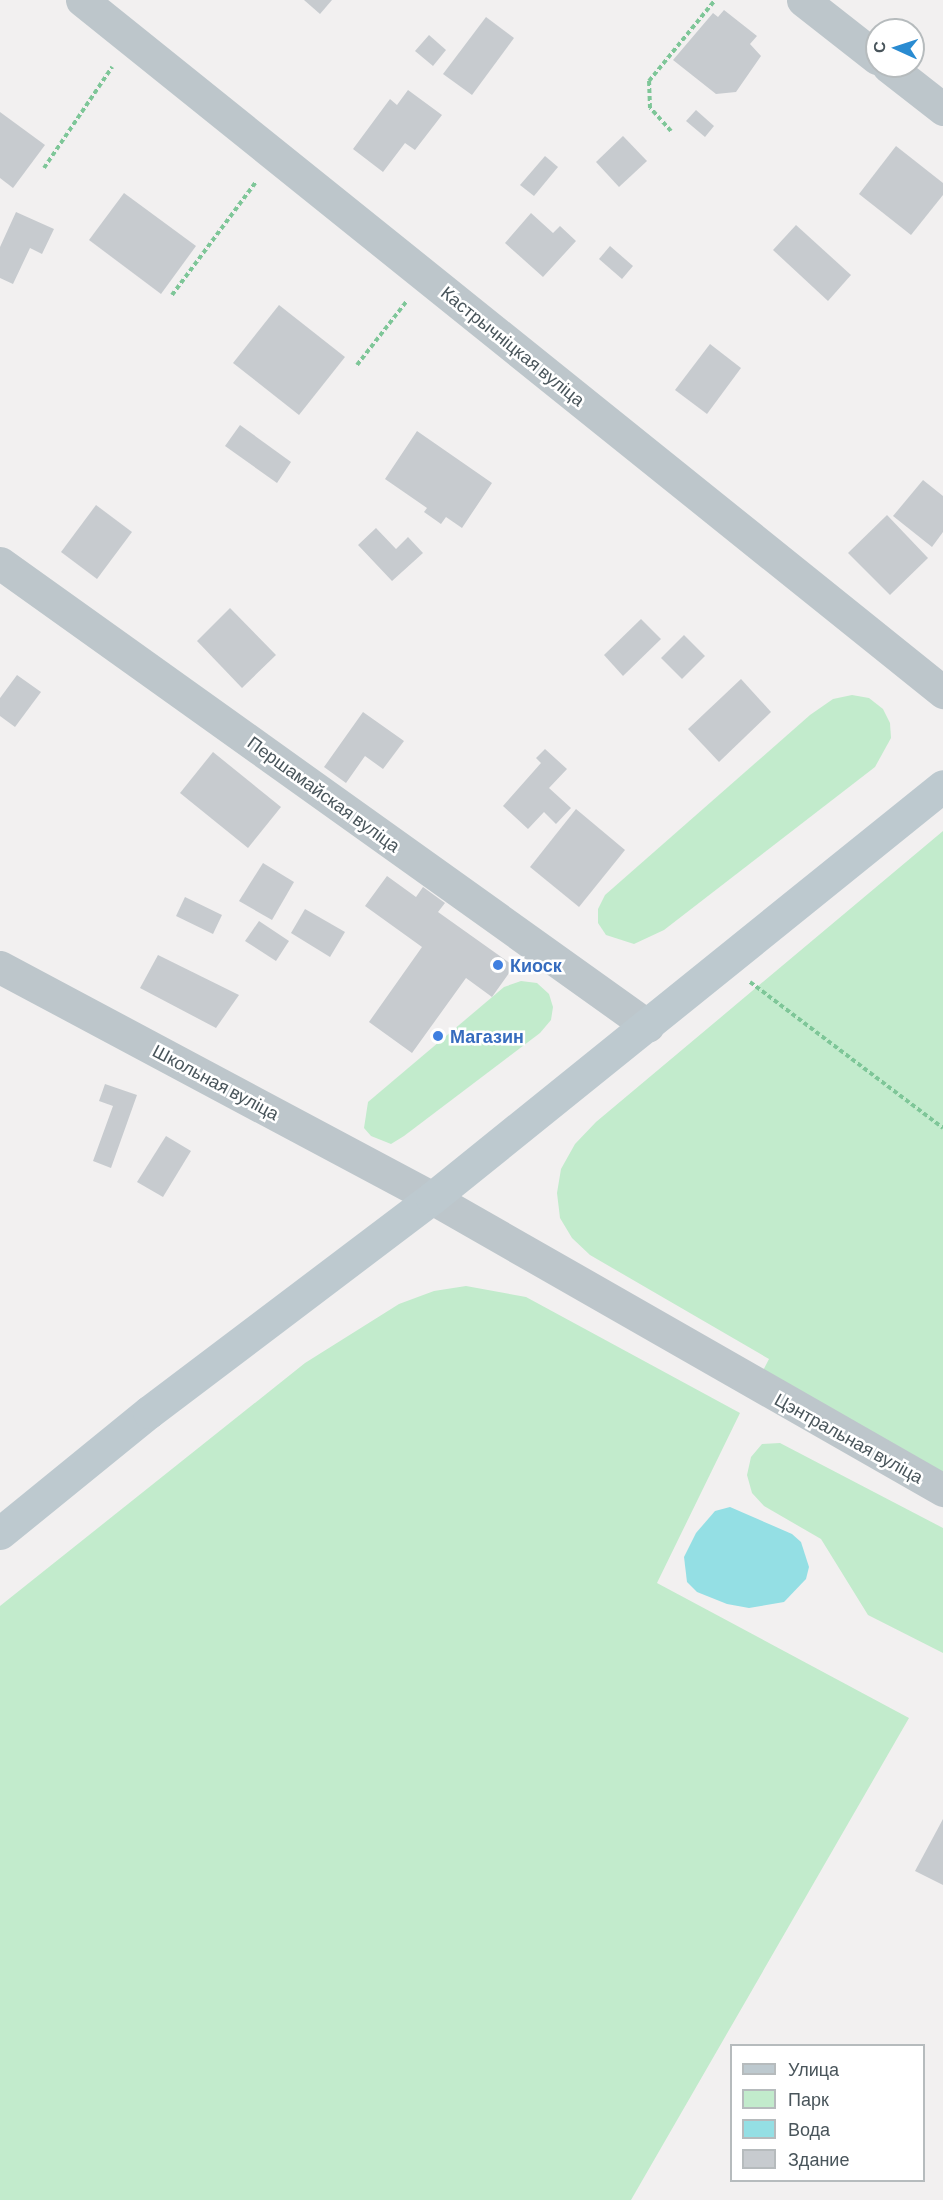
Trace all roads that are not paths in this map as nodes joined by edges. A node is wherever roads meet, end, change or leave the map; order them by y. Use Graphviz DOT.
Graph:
graph roads {
  1 [pos="82,0"];
  2 [pos="803,0"];
  3 [pos="865,49"];
  4 [pos="903,78"];
  5 [pos="943,109"];
  6 [pos="0,563"];
  7 [pos="943,692"];
  8 [pos="943,786"];
  9 [pos="0,967"];
  10 [pos="648,1026"];
  11 [pos="432,1198"];
  12 [pos="755,1386"];
  13 [pos="943,1490"];
  14 [pos="0,1533"];
  1 -- 7 [label="street, Кастрычніцкая вуліца"];
  2 -- 3 [label="street"];
  4 -- 5 [label="street"];
  6 -- 10 [label="street, Першамайская вуліца"];
  8 -- 10 [label="main road"];
  9 -- 11 [label="street, Школьная вуліца"];
  10 -- 11 [label="main road"];
  11 -- 12 [label="street, Школьная вуліца"];
  11 -- 14 [label="main road"];
  12 -- 13 [label="street, Цэнтральная вуліца"];
}
